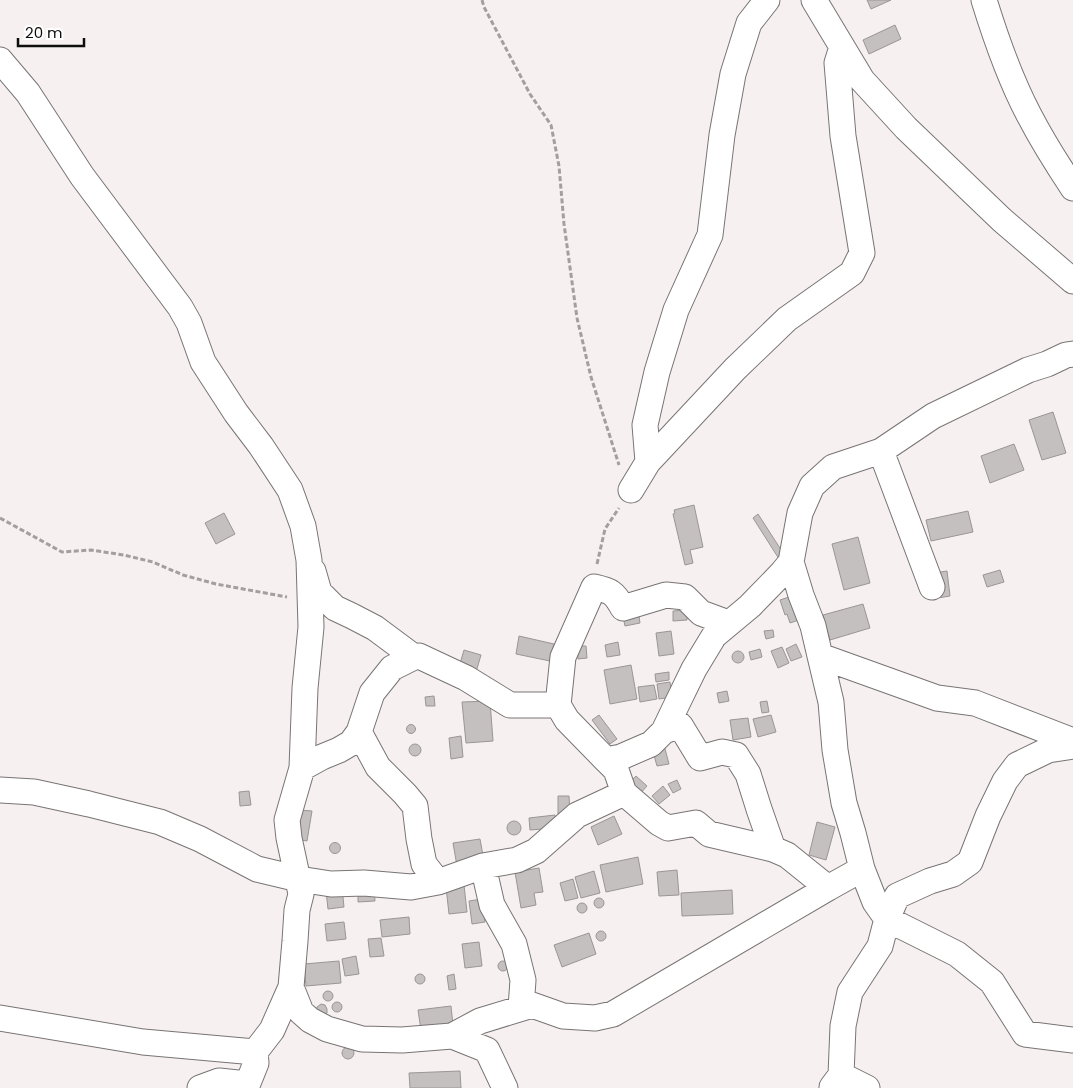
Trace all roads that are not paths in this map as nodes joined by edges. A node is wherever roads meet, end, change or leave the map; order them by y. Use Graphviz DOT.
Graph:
graph roads {
  1 [pos="767,0"];
  2 [pos="814,0"];
  3 [pos="984,0"];
  4 [pos="842,47"];
  5 [pos="0,60"];
  6 [pos="1073,188"];
  7 [pos="1073,281"];
  8 [pos="1073,354"];
  9 [pos="881,452"];
  10 [pos="648,462"];
  11 [pos="631,490"];
  12 [pos="309,560"];
  13 [pos="791,562"];
  14 [pos="932,587"];
  15 [pos="728,622"];
  16 [pos="820,656"];
  17 [pos="414,657"];
  18 [pos="558,706"];
  19 [pos="664,731"];
  20 [pos="359,732"];
  21 [pos="1073,741"];
  22 [pos="1073,746"];
  23 [pos="606,760"];
  24 [pos="302,768"];
  25 [pos="0,790"];
  26 [pos="624,793"];
  27 [pos="773,849"];
  28 [pos="483,866"];
  29 [pos="862,869"];
  30 [pos="299,879"];
  31 [pos="438,882"];
  32 [pos="828,888"];
  33 [pos="888,919"];
  34 [pos="291,987"];
  35 [pos="520,1008"];
  36 [pos="0,1018"];
  37 [pos="452,1036"];
  38 [pos="1073,1040"];
  39 [pos="255,1052"];
  40 [pos="836,1081"];
  41 [pos="246,1086"];
  42 [pos="200,1088"];
  43 [pos="505,1088"];
  44 [pos="867,1088"];
  1 -- 10 [label="street"];
  2 -- 4 [label="street"];
  3 -- 6 [label="street"];
  4 -- 7 [label="street"];
  4 -- 10 [label="street"];
  5 -- 12 [label="street"];
  8 -- 9 [label="street"];
  9 -- 13 [label="street"];
  9 -- 14 [label="street"];
  10 -- 11 [label="street"];
  12 -- 17 [label="street"];
  12 -- 24 [label="street"];
  13 -- 15 [label="street"];
  13 -- 16 [label="street"];
  15 -- 18 [label="street"];
  15 -- 19 [label="street"];
  16 -- 21 [label="street"];
  16 -- 29 [label="street"];
  17 -- 18 [label="street"];
  17 -- 20 [label="street"];
  18 -- 23 [label="street"];
  19 -- 23 [label="street"];
  19 -- 27 [label="street"];
  20 -- 24 [label="street"];
  20 -- 31 [label="street"];
  22 -- 33 [label="street"];
  23 -- 26 [label="street"];
  24 -- 30 [label="street"];
  25 -- 30 [label="street"];
  26 -- 27 [label="street"];
  26 -- 28 [label="street"];
  27 -- 32 [label="street"];
  28 -- 31 [label="street"];
  28 -- 35 [label="street"];
  29 -- 32 [label="street"];
  29 -- 33 [label="street"];
  30 -- 31 [label="street"];
  30 -- 34 [label="street"];
  32 -- 35 [label="street"];
  33 -- 38 [label="street"];
  33 -- 40 [label="street"];
  34 -- 37 [label="street"];
  34 -- 39 [label="street"];
  35 -- 37 [label="street"];
  36 -- 39 [label="street"];
  37 -- 43 [label="street"];
  39 -- 41 [label="street"];
  40 -- 44 [label="street"];
  41 -- 42 [label="street"];
}
